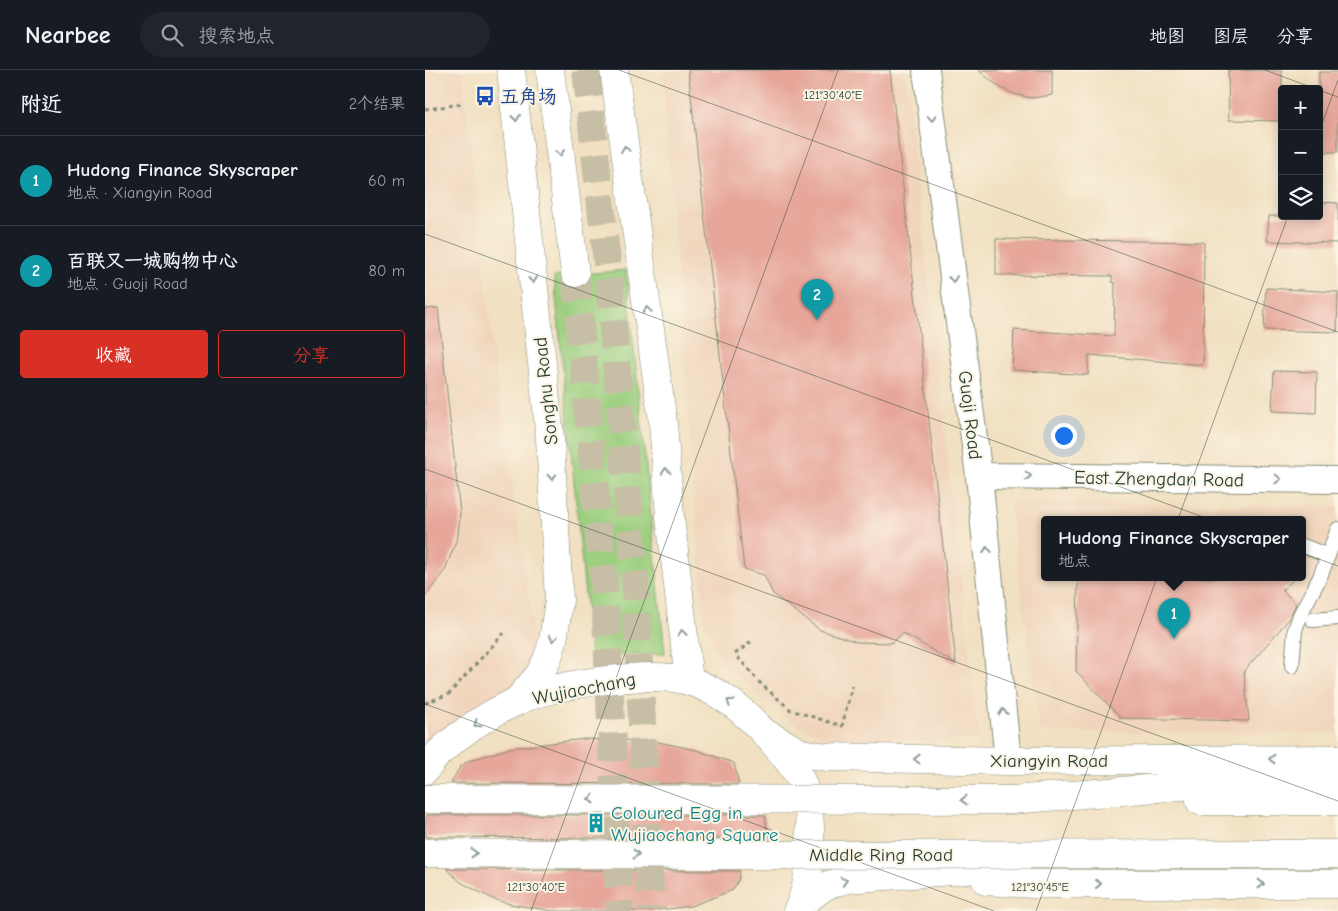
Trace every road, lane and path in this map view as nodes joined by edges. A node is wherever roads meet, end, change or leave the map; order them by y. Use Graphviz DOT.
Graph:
graph roads {
  1 [pos="511,70"];
  2 [pos="550,70"];
  3 [pos="614,70"];
  4 [pos="926,70"];
  5 [pos="463,104"];
  6 [pos="425,109"];
  7 [pos="575,273"];
  8 [pos="979,476"];
  9 [pos="1338,480"];
  10 [pos="1337,533"];
  11 [pos="1306,547"];
  12 [pos="1328,556"];
  13 [pos="1338,618"];
  14 [pos="1313,620"];
  15 [pos="504,633"];
  16 [pos="751,642"];
  17 [pos="1292,666"];
  18 [pos="689,681"];
  19 [pos="852,686"];
  20 [pos="516,702"];
  21 [pos="425,703"];
  22 [pos="765,733"];
  23 [pos="430,757"];
  24 [pos="1338,758"];
  25 [pos="1008,761"];
  26 [pos="1338,773"];
  27 [pos="425,799"];
  28 [pos="1012,800"];
  29 [pos="1338,801"];
  30 [pos="425,853"];
  31 [pos="1013,854"];
  32 [pos="1338,854"];
  33 [pos="1338,859"];
  34 [pos="1338,868"];
  35 [pos="892,874"];
  36 [pos="1338,884"];
  37 [pos="799,907"];
  1 -- 20 [label="main road, Songhu Road, one-way"];
  2 -- 7 [label="main road, one-way"];
  18 -- 3 [label="main road, one-way"];
  4 -- 8 [label="street, Guoji Road, one-way"];
  5 -- 6 [label="path"];
  8 -- 9 [label="street, East Zhengdan Road, one-way"];
  25 -- 8 [label="street, Guoji Road, one-way"];
  10 -- 12 [label="lane"];
  11 -- 12 [label="lane"];
  12 -- 17 [label="lane"];
  13 -- 14 [label="lane"];
  15 -- 21 [label="path"];
  16 -- 19 [label="path"];
  18 -- 20 [label="main road, Wujiaochang"];
  22 -- 18 [label="main road, Wujiaochang, one-way"];
  20 -- 23 [label="main road, Wujiaochang, one-way"];
  25 -- 22 [label="main road, Xiangyin Road, one-way"];
  22 -- 37 [label="main road, Wujiaochang"];
  24 -- 25 [label="main road, Xiangyin Road, one-way"];
  26 -- 28 [label="main road"];
  28 -- 27 [label="main road, one-way, bridge"];
  28 -- 29 [label="main road"];
  30 -- 31 [label="main road, Middle Ring Road, one-way, bridge"];
  31 -- 32 [label="main road, Middle Ring Road, bridge"];
  31 -- 34 [label="main road, bridge"];
  33 -- 35 [label="main road"];
  35 -- 36 [label="main road, one-way"];
  37 -- 35 [label="main road, one-way"];
}
